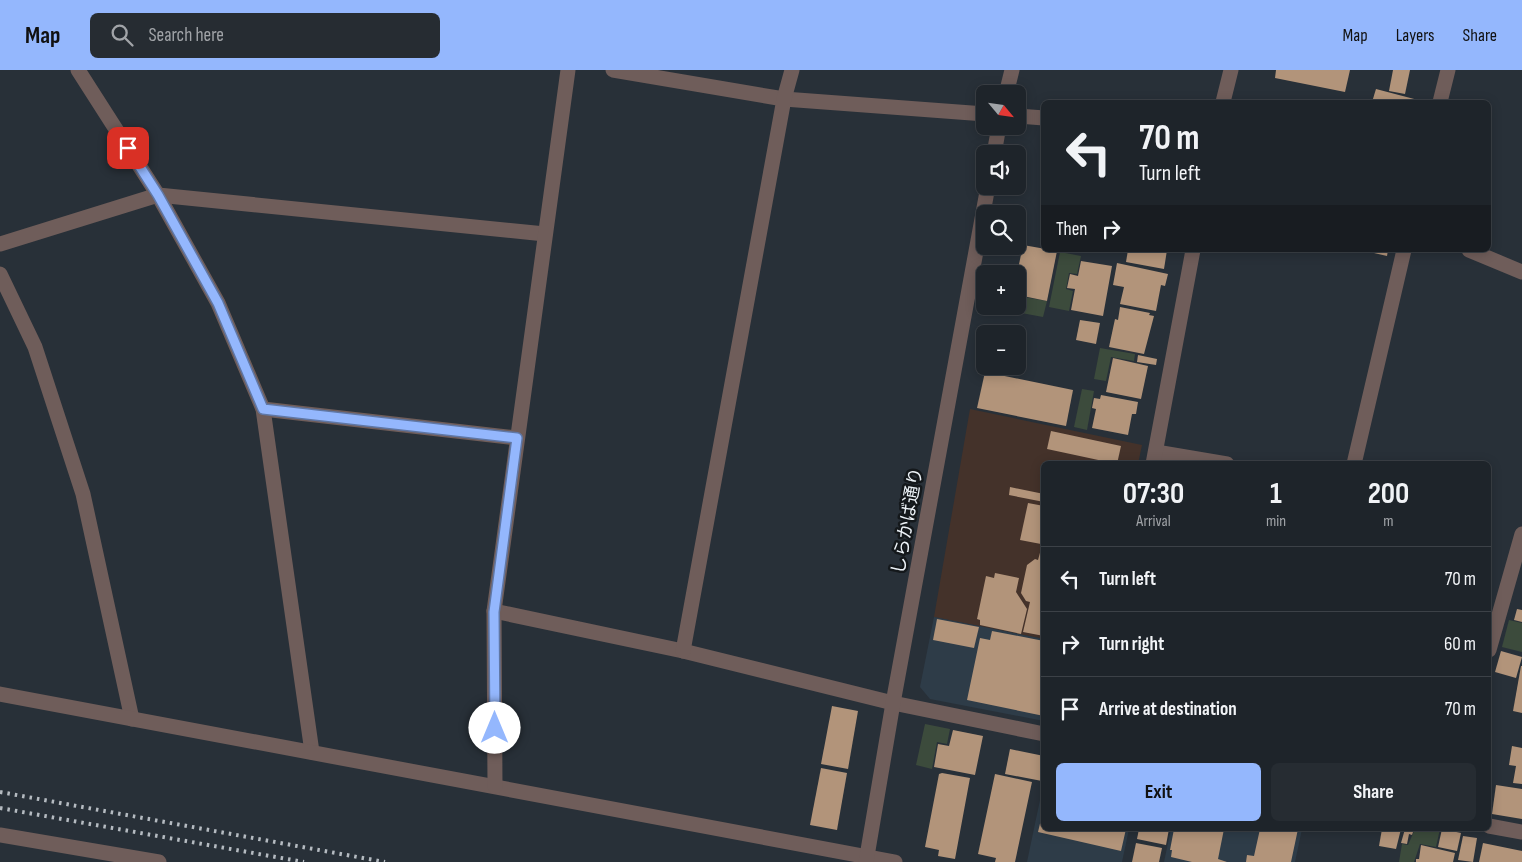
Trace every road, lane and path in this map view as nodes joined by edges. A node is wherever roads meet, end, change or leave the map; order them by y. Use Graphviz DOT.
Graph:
graph roads {
  1 [pos="78,70"];
  2 [pos="568,70"];
  3 [pos="614,70"];
  4 [pos="792,70"];
  5 [pos="1012,70"];
  6 [pos="1231,70"];
  7 [pos="1448,70"];
  8 [pos="1008,85"];
  9 [pos="784,99"];
  10 [pos="1224,100"];
  11 [pos="1440,100"];
  12 [pos="976,113"];
  13 [pos="1026,117"];
  14 [pos="1041,118"];
  15 [pos="158,195"];
  16 [pos="986,195"];
  17 [pos="545,234"];
  18 [pos="0,244"];
  19 [pos="1193,252"];
  20 [pos="1404,252"];
  21 [pos="1474,252"];
  22 [pos="1522,272"];
  23 [pos="0,274"];
  24 [pos="263,409"];
  25 [pos="517,438"];
  26 [pos="1154,458"];
  27 [pos="1190,461"];
  28 [pos="1355,461"];
  29 [pos="1522,534"];
  30 [pos="494,612"];
  31 [pos="1491,643"];
  32 [pos="683,651"];
  33 [pos="0,694"];
  34 [pos="893,703"];
  35 [pos="132,718"];
  36 [pos="1041,733"];
  37 [pos="312,752"];
  38 [pos="495,786"];
  39 [pos="1491,826"];
  40 [pos="1522,832"];
  41 [pos="0,835"];
  42 [pos="867,859"];
  43 [pos="159,862"];
  44 [pos="895,862"];
  1 -- 15 [label="street"];
  2 -- 17 [label="street"];
  3 -- 9 [label="street"];
  4 -- 9 [label="street"];
  5 -- 8 [label="street"];
  6 -- 10 [label="street"];
  7 -- 11 [label="street"];
  9 -- 12 [label="street"];
  9 -- 32 [label="street"];
  13 -- 14 [label="street"];
  15 -- 17 [label="street"];
  15 -- 18 [label="street"];
  15 -- 24 [label="street"];
  16 -- 34 [label="street, しらかば通り"];
  17 -- 25 [label="street"];
  19 -- 26 [label="street"];
  20 -- 28 [label="street"];
  21 -- 22 [label="street"];
  23 -- 35 [label="street"];
  24 -- 25 [label="street"];
  24 -- 37 [label="street"];
  25 -- 30 [label="street"];
  26 -- 27 [label="street"];
  29 -- 31 [label="street"];
  30 -- 32 [label="street"];
  30 -- 38 [label="street"];
  32 -- 34 [label="street"];
  33 -- 35 [label="street"];
  34 -- 36 [label="street"];
  34 -- 42 [label="street, しらかば通り"];
  35 -- 37 [label="street"];
  37 -- 38 [label="street"];
  38 -- 42 [label="street"];
  39 -- 40 [label="street"];
  41 -- 43 [label="street"];
  42 -- 44 [label="street"];
}
